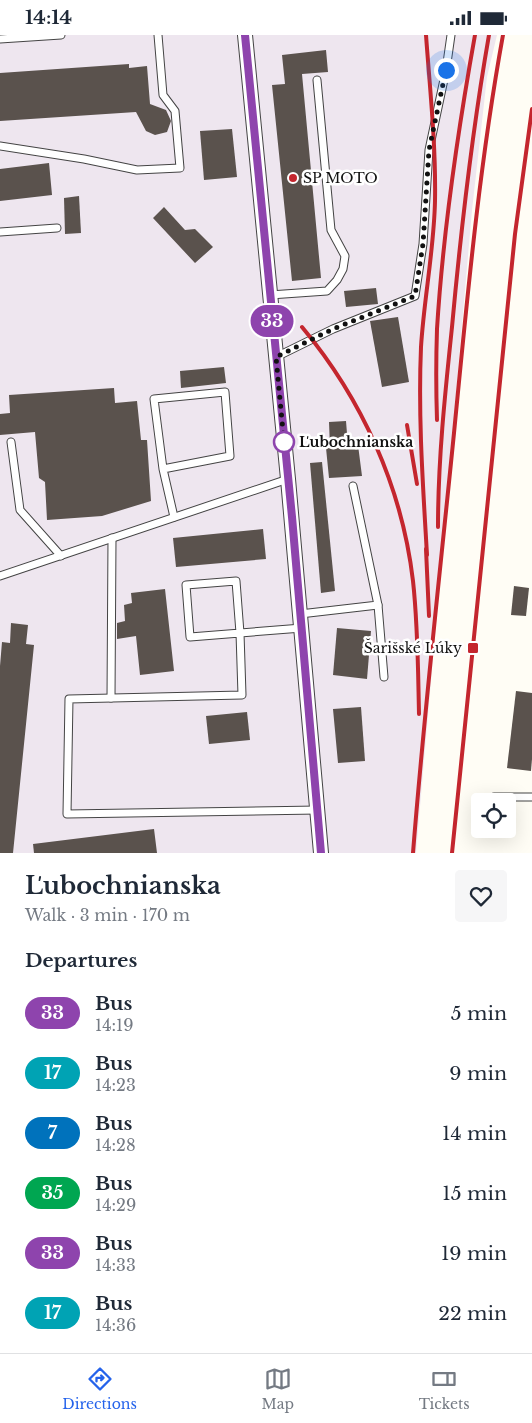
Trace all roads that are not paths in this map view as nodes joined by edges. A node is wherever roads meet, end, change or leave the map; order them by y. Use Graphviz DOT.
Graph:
graph roads {
  1 [pos="61,35"];
  2 [pos="158,35"];
  3 [pos="245,35"];
  4 [pos="451,35"];
  5 [pos="0,39"];
  6 [pos="317,80"];
  7 [pos="0,146"];
  8 [pos="57,228"];
  9 [pos="0,232"];
  10 [pos="270,295"];
  11 [pos="276,357"];
  12 [pos="11,442"];
  13 [pos="163,469"];
  14 [pos="288,479"];
  15 [pos="353,486"];
  16 [pos="174,517"];
  17 [pos="112,538"];
  18 [pos="61,556"];
  19 [pos="0,576"];
  20 [pos="378,605"];
  21 [pos="300,614"];
  22 [pos="302,628"];
  23 [pos="240,633"];
  24 [pos="384,677"];
  25 [pos="111,698"];
  26 [pos="516,797"];
  27 [pos="532,797"];
  28 [pos="318,810"];
  29 [pos="322,853"];
  1 -- 5 [label="lane"];
  2 -- 7 [label="lane"];
  3 -- 10 [label="street"];
  4 -- 11 [label="lane"];
  6 -- 10 [label="lane"];
  8 -- 9 [label="lane"];
  10 -- 11 [label="street"];
  11 -- 14 [label="street"];
  12 -- 18 [label="lane"];
  13 -- 13 [label="lane"];
  13 -- 16 [label="lane"];
  14 -- 16 [label="lane"];
  14 -- 21 [label="street"];
  15 -- 20 [label="lane"];
  16 -- 17 [label="lane"];
  17 -- 18 [label="lane"];
  17 -- 25 [label="lane"];
  18 -- 19 [label="lane"];
  20 -- 21 [label="lane"];
  20 -- 24 [label="lane"];
  21 -- 22 [label="street"];
  22 -- 23 [label="lane"];
  22 -- 28 [label="street"];
  23 -- 23 [label="lane"];
  23 -- 25 [label="lane"];
  25 -- 28 [label="lane"];
  26 -- 27 [label="lane"];
  28 -- 29 [label="street"];
}
